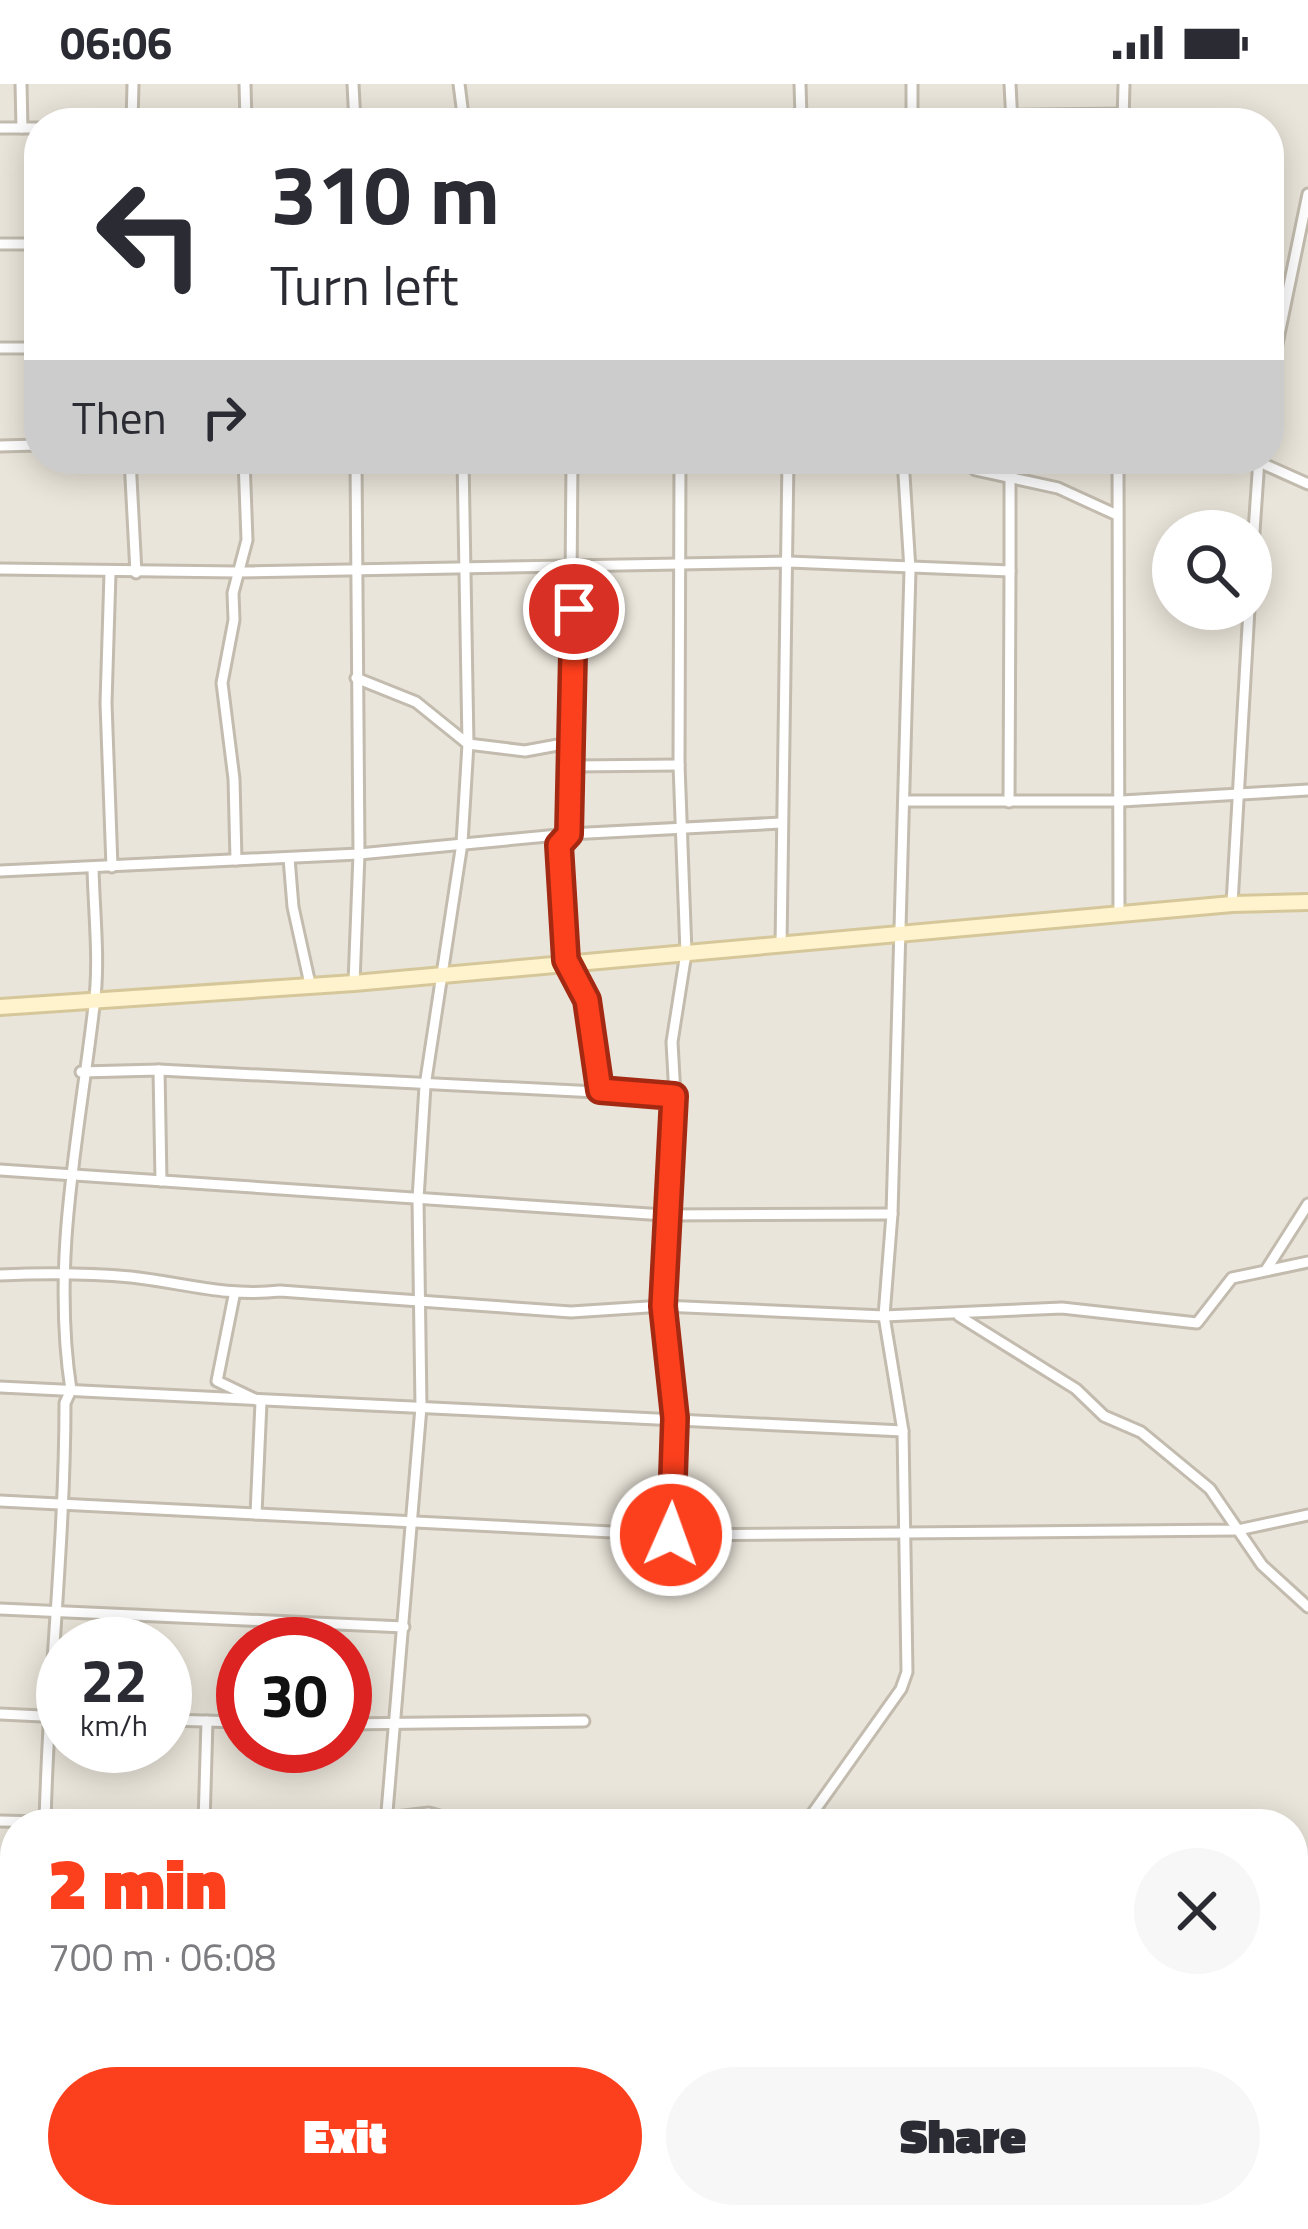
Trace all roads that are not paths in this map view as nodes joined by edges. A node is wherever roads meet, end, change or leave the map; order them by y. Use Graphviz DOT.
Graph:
graph roads {
  1 [pos="21,84"];
  2 [pos="0,128"];
  3 [pos="22,128"];
  4 [pos="1308,194"];
  5 [pos="1284,310"];
  6 [pos="131,474"];
  7 [pos="245,474"];
  8 [pos="356,474"];
  9 [pos="463,474"];
  10 [pos="572,474"];
  11 [pos="680,474"];
  12 [pos="788,474"];
  13 [pos="903,474"];
  14 [pos="1011,474"];
  15 [pos="1118,474"];
  16 [pos="1258,474"];
  17 [pos="1256,510"];
  18 [pos="1118,515"];
  19 [pos="789,562"];
  20 [pos="682,563"];
  21 [pos="574,565"];
  22 [pos="464,568"];
  23 [pos="1,569"];
  24 [pos="354,569"];
  25 [pos="910,570"];
  26 [pos="1010,571"];
  27 [pos="237,572"];
  28 [pos="110,573"];
  29 [pos="136,573"];
  30 [pos="0,587"];
  31 [pos="1248,630"];
  32 [pos="356,677"];
  33 [pos="574,742"];
  34 [pos="468,744"];
  35 [pos="679,765"];
  36 [pos="573,766"];
  37 [pos="1308,790"];
  38 [pos="1238,792"];
  39 [pos="904,801"];
  40 [pos="1122,801"];
  41 [pos="1009,802"];
  42 [pos="781,823"];
  43 [pos="680,826"];
  44 [pos="569,834"];
  45 [pos="461,843"];
  46 [pos="359,854"];
  47 [pos="290,857"];
  48 [pos="236,860"];
  49 [pos="112,867"];
  50 [pos="93,868"];
  51 [pos="0,871"];
  52 [pos="1308,902"];
  53 [pos="1232,904"];
  54 [pos="1119,914"];
  55 [pos="900,934"];
  56 [pos="781,945"];
  57 [pos="686,953"];
  58 [pos="566,960"];
  59 [pos="441,976"];
  60 [pos="354,983"];
  61 [pos="310,984"];
  62 [pos="94,1004"];
  63 [pos="0,1007"];
  64 [pos="159,1070"];
  65 [pos="81,1072"];
  66 [pos="425,1085"];
  67 [pos="600,1090"];
  68 [pos="674,1096"];
  69 [pos="0,1170"];
  70 [pos="68,1176"];
  71 [pos="161,1181"];
  72 [pos="418,1199"];
  73 [pos="1308,1204"];
  74 [pos="892,1214"];
  75 [pos="664,1215"];
  76 [pos="1308,1262"];
  77 [pos="61,1272"];
  78 [pos="1265,1272"];
  79 [pos="0,1275"];
  80 [pos="234,1296"];
  81 [pos="418,1304"];
  82 [pos="663,1306"];
  83 [pos="958,1315"];
  84 [pos="884,1316"];
  85 [pos="0,1387"];
  86 [pos="71,1390"];
  87 [pos="261,1402"];
  88 [pos="421,1407"];
  89 [pos="675,1418"];
  90 [pos="903,1431"];
  91 [pos="0,1502"];
  92 [pos="65,1506"];
  93 [pos="256,1514"];
  94 [pos="1308,1515"];
  95 [pos="410,1521"];
  96 [pos="1238,1530"];
  97 [pos="671,1535"];
  98 [pos="908,1537"];
  99 [pos="1308,1607"];
  100 [pos="0,1609"];
  101 [pos="56,1612"];
  102 [pos="56,1617"];
  103 [pos="404,1627"];
  104 [pos="0,1714"];
  105 [pos="36,1716"];
  106 [pos="192,1721"];
  107 [pos="207,1721"];
  108 [pos="216,1721"];
  109 [pos="584,1721"];
  110 [pos="372,1725"];
  111 [pos="397,1726"];
  112 [pos="46,1773"];
  113 [pos="45,1809"];
  114 [pos="204,1809"];
  115 [pos="387,1809"];
  116 [pos="816,1809"];
  1 -- 3 [label="street"];
  2 -- 3 [label="street"];
  4 -- 5 [label="street"];
  6 -- 29 [label="street"];
  7 -- 27 [label="street"];
  8 -- 24 [label="street"];
  9 -- 22 [label="street"];
  10 -- 21 [label="street"];
  11 -- 20 [label="street"];
  12 -- 19 [label="street"];
  13 -- 25 [label="street"];
  14 -- 18 [label="street"];
  14 -- 26 [label="street"];
  15 -- 18 [label="street"];
  16 -- 17 [label="street"];
  18 -- 40 [label="street"];
  19 -- 20 [label="street"];
  19 -- 25 [label="street"];
  19 -- 42 [label="street"];
  20 -- 21 [label="street"];
  20 -- 35 [label="street"];
  21 -- 22 [label="street"];
  21 -- 33 [label="street"];
  22 -- 24 [label="street"];
  22 -- 34 [label="street"];
  23 -- 28 [label="street"];
  23 -- 30 [label="street"];
  24 -- 27 [label="street"];
  24 -- 32 [label="street"];
  25 -- 26 [label="street"];
  25 -- 39 [label="street"];
  26 -- 41 [label="street"];
  27 -- 29 [label="street"];
  27 -- 48 [label="street"];
  28 -- 29 [label="street"];
  28 -- 49 [label="street"];
  31 -- 38 [label="street"];
  32 -- 34 [label="street"];
  32 -- 46 [label="street"];
  33 -- 34 [label="street"];
  33 -- 36 [label="street"];
  34 -- 45 [label="street"];
  35 -- 36 [label="street"];
  35 -- 43 [label="street"];
  36 -- 44 [label="street"];
  37 -- 38 [label="street"];
  38 -- 40 [label="street"];
  38 -- 53 [label="street"];
  39 -- 41 [label="street"];
  39 -- 55 [label="street"];
  40 -- 41 [label="street"];
  40 -- 54 [label="street"];
  42 -- 43 [label="street"];
  42 -- 56 [label="street"];
  43 -- 44 [label="street"];
  43 -- 57 [label="street"];
  44 -- 45 [label="street"];
  44 -- 58 [label="street"];
  45 -- 46 [label="street"];
  45 -- 59 [label="street"];
  46 -- 47 [label="street"];
  46 -- 60 [label="street"];
  47 -- 48 [label="street"];
  47 -- 61 [label="street"];
  48 -- 49 [label="street"];
  49 -- 50 [label="street"];
  50 -- 51 [label="street"];
  50 -- 62 [label="street"];
  52 -- 53 [label="street"];
  53 -- 54 [label="street"];
  54 -- 55 [label="street"];
  55 -- 56 [label="street"];
  55 -- 74 [label="street"];
  56 -- 57 [label="street"];
  57 -- 58 [label="street"];
  57 -- 68 [label="street"];
  58 -- 59 [label="street"];
  58 -- 67 [label="street"];
  59 -- 60 [label="street"];
  59 -- 66 [label="street"];
  60 -- 61 [label="street"];
  61 -- 62 [label="street"];
  62 -- 63 [label="street"];
  62 -- 65 [label="street"];
  64 -- 65 [label="street"];
  64 -- 66 [label="street"];
  64 -- 71 [label="street"];
  65 -- 70 [label="street"];
  66 -- 67 [label="street"];
  66 -- 72 [label="street"];
  67 -- 68 [label="street"];
  68 -- 75 [label="street"];
  69 -- 70 [label="street"];
  70 -- 71 [label="street"];
  70 -- 77 [label="street"];
  71 -- 72 [label="street"];
  72 -- 75 [label="street"];
  72 -- 81 [label="street"];
  73 -- 78 [label="street"];
  74 -- 75 [label="street"];
  74 -- 84 [label="street"];
  75 -- 82 [label="street"];
  76 -- 78 [label="street"];
  77 -- 79 [label="street"];
  77 -- 80 [label="street"];
  77 -- 86 [label="street"];
  78 -- 83 [label="street"];
  80 -- 81 [label="street"];
  80 -- 87 [label="street"];
  81 -- 82 [label="street"];
  81 -- 88 [label="street"];
  82 -- 84 [label="street"];
  82 -- 89 [label="street"];
  83 -- 84 [label="street"];
  83 -- 96 [label="street"];
  84 -- 90 [label="street"];
  85 -- 86 [label="street"];
  86 -- 87 [label="street"];
  86 -- 92 [label="street"];
  87 -- 88 [label="street"];
  87 -- 93 [label="street"];
  88 -- 89 [label="street"];
  88 -- 95 [label="street"];
  89 -- 90 [label="street"];
  89 -- 97 [label="street"];
  90 -- 98 [label="street"];
  91 -- 92 [label="street"];
  92 -- 93 [label="street"];
  92 -- 101 [label="street"];
  93 -- 95 [label="street"];
  94 -- 96 [label="street"];
  95 -- 97 [label="street"];
  95 -- 103 [label="street"];
  96 -- 98 [label="street"];
  96 -- 99 [label="street"];
  97 -- 98 [label="street"];
  98 -- 116 [label="street"];
  100 -- 101 [label="street"];
  101 -- 102 [label="street"];
  101 -- 103 [label="street"];
  103 -- 111 [label="street"];
  104 -- 105 [label="street"];
  106 -- 107 [label="street"];
  107 -- 108 [label="street"];
  107 -- 114 [label="street"];
  109 -- 111 [label="street"];
  110 -- 111 [label="street"];
  111 -- 115 [label="street"];
  112 -- 113 [label="street"];
}
